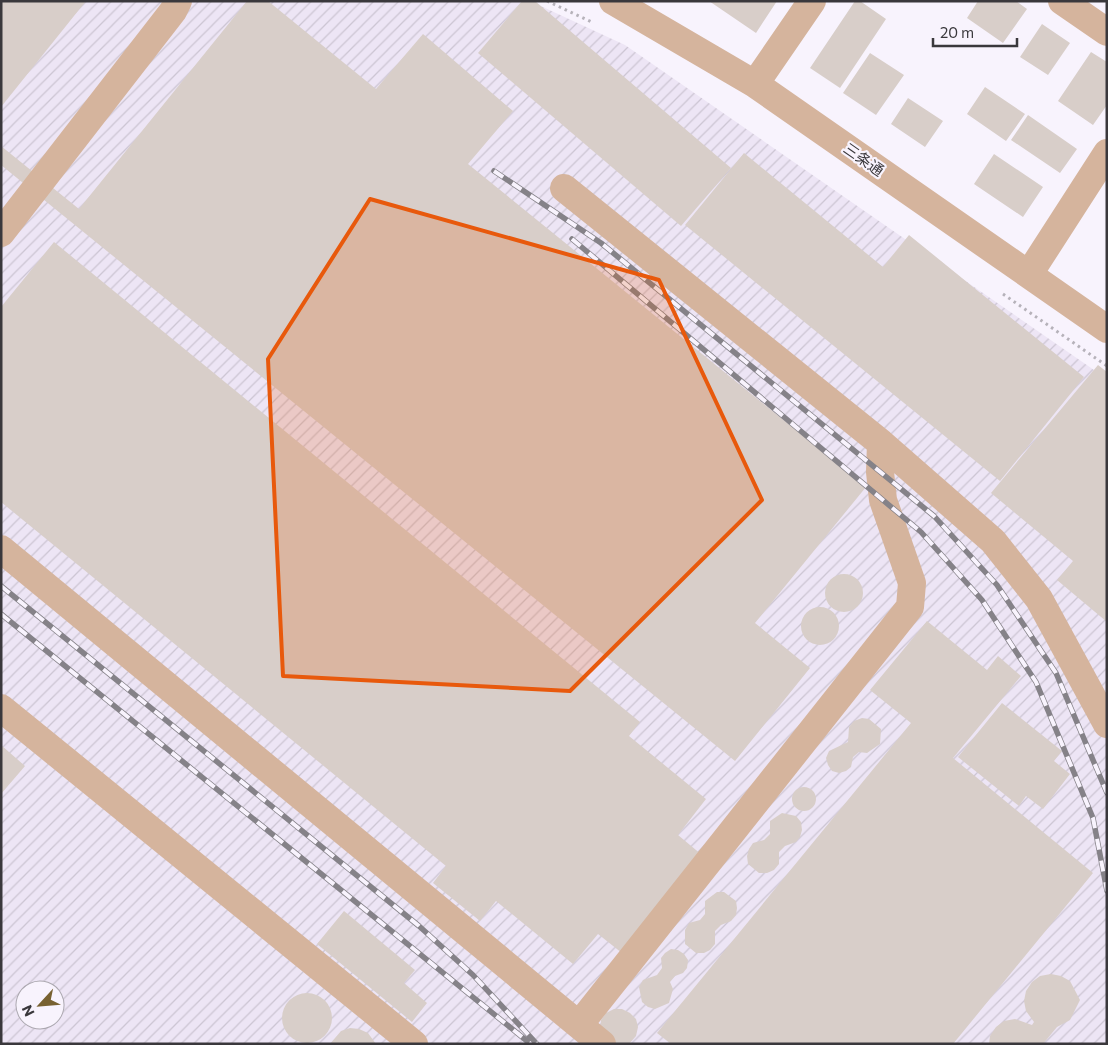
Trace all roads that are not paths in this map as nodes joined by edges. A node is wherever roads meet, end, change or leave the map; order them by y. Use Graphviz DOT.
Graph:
graph roads {
  1 [pos="613,1"];
  2 [pos="812,1"];
  3 [pos="1062,1"];
  4 [pos="171,4"];
  5 [pos="1107,32"];
  6 [pos="755,84"];
  7 [pos="1107,153"];
  8 [pos="564,188"];
  9 [pos="1,232"];
  10 [pos="1029,274"];
  11 [pos="1107,328"];
  12 [pos="881,443"];
  13 [pos="1,549"];
  14 [pos="1,708"];
  15 [pos="1107,724"];
  16 [pos="579,1025"];
  17 [pos="414,1044"];
  18 [pos="602,1044"];
  1 -- 6 [label="street, 三条通"];
  2 -- 6 [label="street"];
  3 -- 5 [label="street"];
  4 -- 9 [label="street"];
  6 -- 10 [label="street, 三条通"];
  7 -- 10 [label="street"];
  8 -- 12 [label="street"];
  10 -- 11 [label="street, 三条通"];
  12 -- 15 [label="street"];
  12 -- 16 [label="street"];
  13 -- 16 [label="street"];
  14 -- 17 [label="street"];
  16 -- 18 [label="street"];
}
